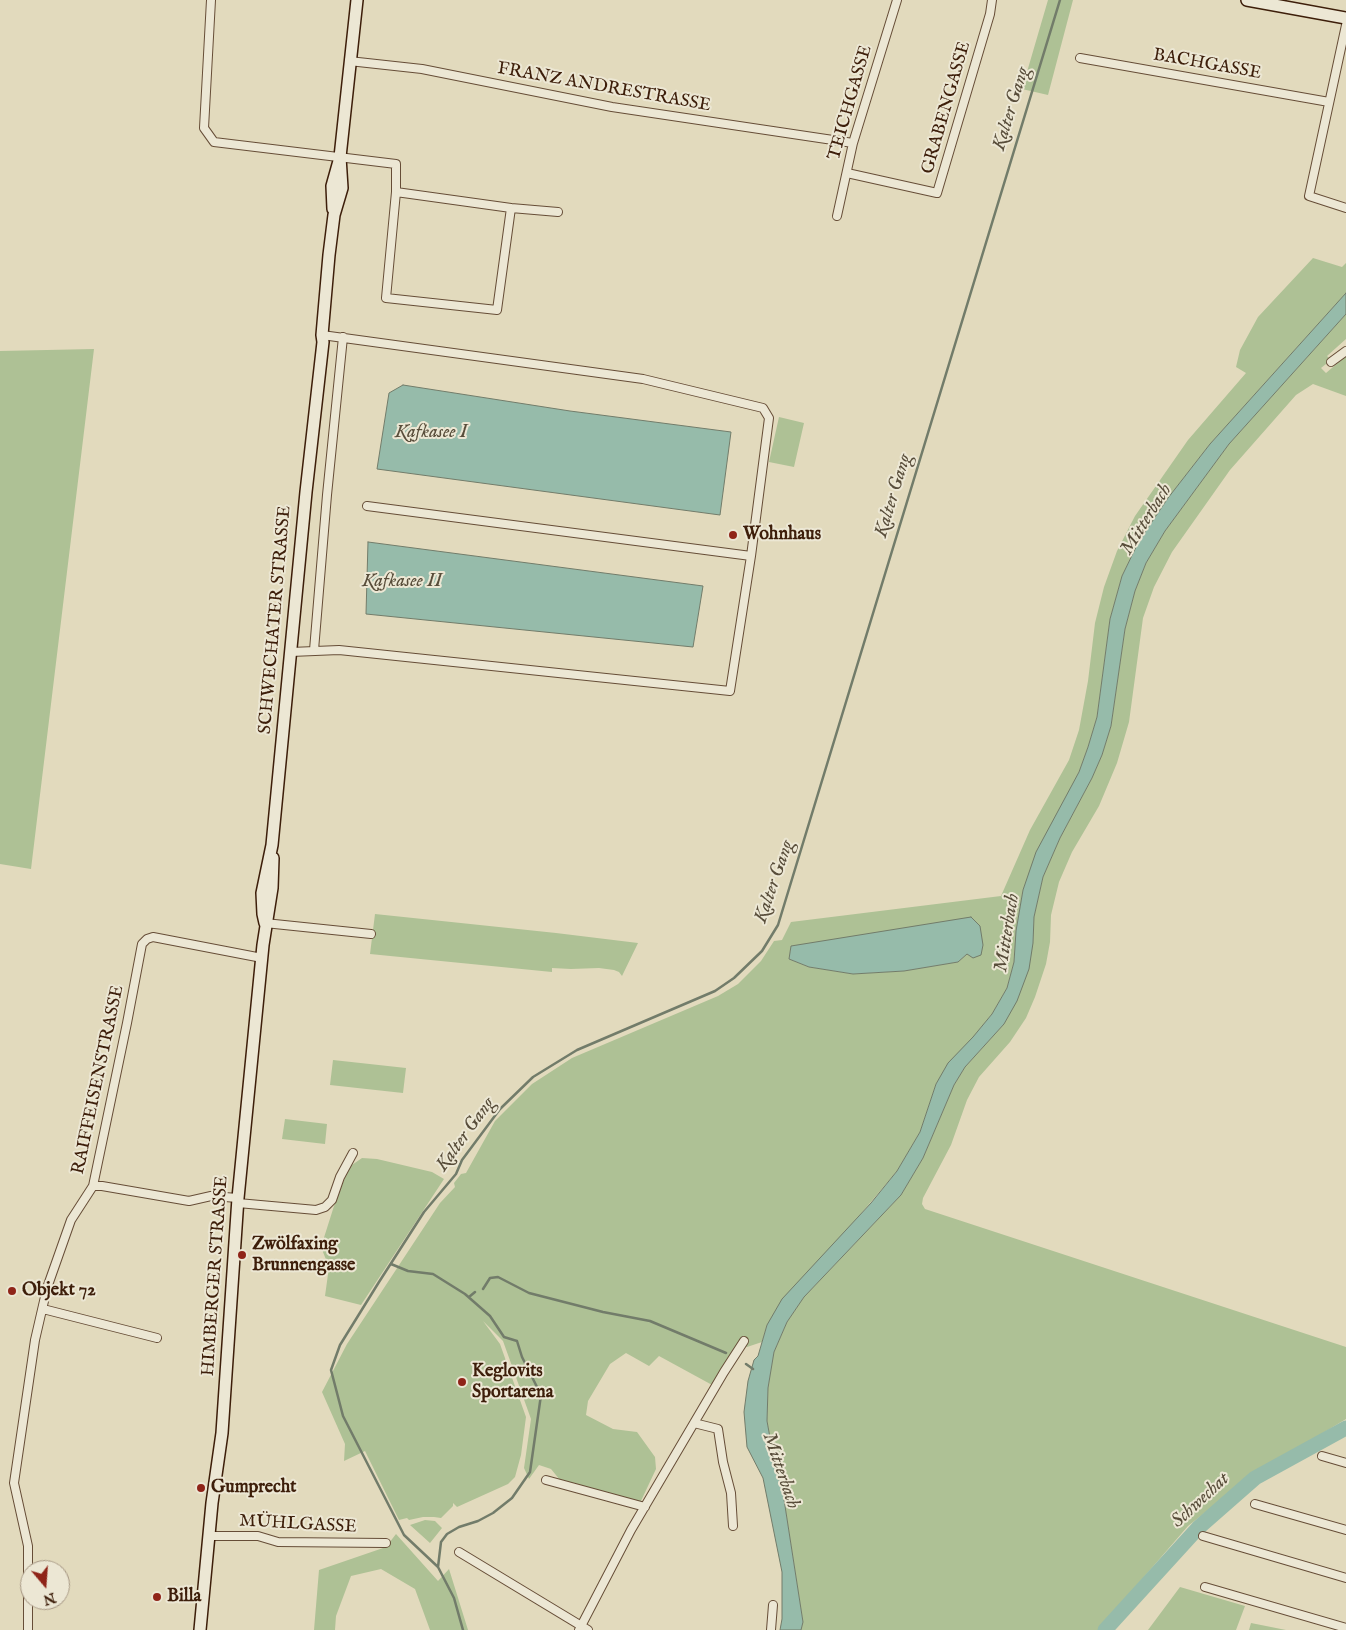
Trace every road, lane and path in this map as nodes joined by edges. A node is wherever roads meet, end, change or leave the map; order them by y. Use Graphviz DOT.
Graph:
graph roads {
  1 [pos="211,0"];
  2 [pos="357,0"];
  3 [pos="897,0"];
  4 [pos="992,0"];
  5 [pos="1247,0"];
  6 [pos="1346,18"];
  7 [pos="1346,25"];
  8 [pos="1080,58"];
  9 [pos="349,61"];
  10 [pos="1329,102"];
  11 [pos="853,143"];
  12 [pos="340,158"];
  13 [pos="847,173"];
  14 [pos="396,192"];
  15 [pos="511,208"];
  16 [pos="1346,208"];
  17 [pos="558,212"];
  18 [pos="837,216"];
  19 [pos="322,334"];
  20 [pos="344,337"];
  21 [pos="1346,351"];
  22 [pos="1332,362"];
  23 [pos="367,506"];
  24 [pos="750,556"];
  25 [pos="314,650"];
  26 [pos="291,652"];
  27 [pos="265,923"];
  28 [pos="372,934"];
  29 [pos="262,958"];
  30 [pos="353,1153"];
  31 [pos="92,1186"];
  32 [pos="238,1201"];
  33 [pos="43,1309"];
  34 [pos="157,1338"];
  35 [pos="744,1341"];
  36 [pos="694,1423"];
  37 [pos="1322,1456"];
  38 [pos="1346,1463"];
  39 [pos="546,1480"];
  40 [pos="1255,1504"];
  41 [pos="645,1507"];
  42 [pos="733,1526"];
  43 [pos="1346,1530"];
  44 [pos="209,1536"];
  45 [pos="1202,1536"];
  46 [pos="386,1543"];
  47 [pos="459,1552"];
  48 [pos="1346,1578"];
  49 [pos="1205,1587"];
  50 [pos="772,1605"];
  51 [pos="1346,1628"];
  52 [pos="583,1629"];
  53 [pos="28,1630"];
  54 [pos="200,1630"];
  55 [pos="771,1630"];
  1 -- 12 [label="street"];
  2 -- 9 [label="main road, SCHWECHATER STRASSE"];
  3 -- 11 [label="street, TEICHGASSE"];
  4 -- 13 [label="street, GRABENGASSE"];
  5 -- 6 [label="main road"];
  7 -- 10 [label="street"];
  8 -- 10 [label="street, BACHGASSE"];
  9 -- 11 [label="street, FRANZ ANDRESTRASSE"];
  9 -- 12 [label="main road, SCHWECHATER STRASSE"];
  10 -- 16 [label="street"];
  11 -- 13 [label="street, TEICHGASSE"];
  12 -- 14 [label="street"];
  12 -- 19 [label="main road, SCHWECHATER STRASSE"];
  13 -- 18 [label="street, TEICHGASSE"];
  14 -- 15 [label="street"];
  14 -- 15 [label="street"];
  15 -- 17 [label="street"];
  19 -- 20 [label="street"];
  19 -- 26 [label="main road, SCHWECHATER STRASSE"];
  20 -- 24 [label="street"];
  20 -- 25 [label="street"];
  21 -- 22 [label="street"];
  23 -- 24 [label="street"];
  24 -- 25 [label="street"];
  25 -- 26 [label="street"];
  26 -- 27 [label="main road, SCHWECHATER STRASSE"];
  27 -- 28 [label="street"];
  27 -- 29 [label="main road, HIMBERGER STRASSE"];
  29 -- 31 [label="street, RAIFFEISENSTRASSE"];
  29 -- 32 [label="main road, HIMBERGER STRASSE"];
  30 -- 32 [label="street"];
  31 -- 32 [label="street"];
  31 -- 33 [label="street, RAIFFEISENSTRASSE"];
  32 -- 44 [label="main road, HIMBERGER STRASSE"];
  33 -- 34 [label="street"];
  33 -- 53 [label="street, RAIFFEISENSTRASSE"];
  35 -- 36 [label="street"];
  36 -- 41 [label="street"];
  36 -- 42 [label="street"];
  37 -- 38 [label="street"];
  39 -- 41 [label="street"];
  40 -- 43 [label="street"];
  41 -- 52 [label="street"];
  44 -- 46 [label="street, MÜHLGASSE"];
  44 -- 54 [label="main road, HIMBERGER STRASSE"];
  45 -- 48 [label="street"];
  47 -- 52 [label="street"];
  49 -- 51 [label="street"];
  50 -- 55 [label="street"];
}
